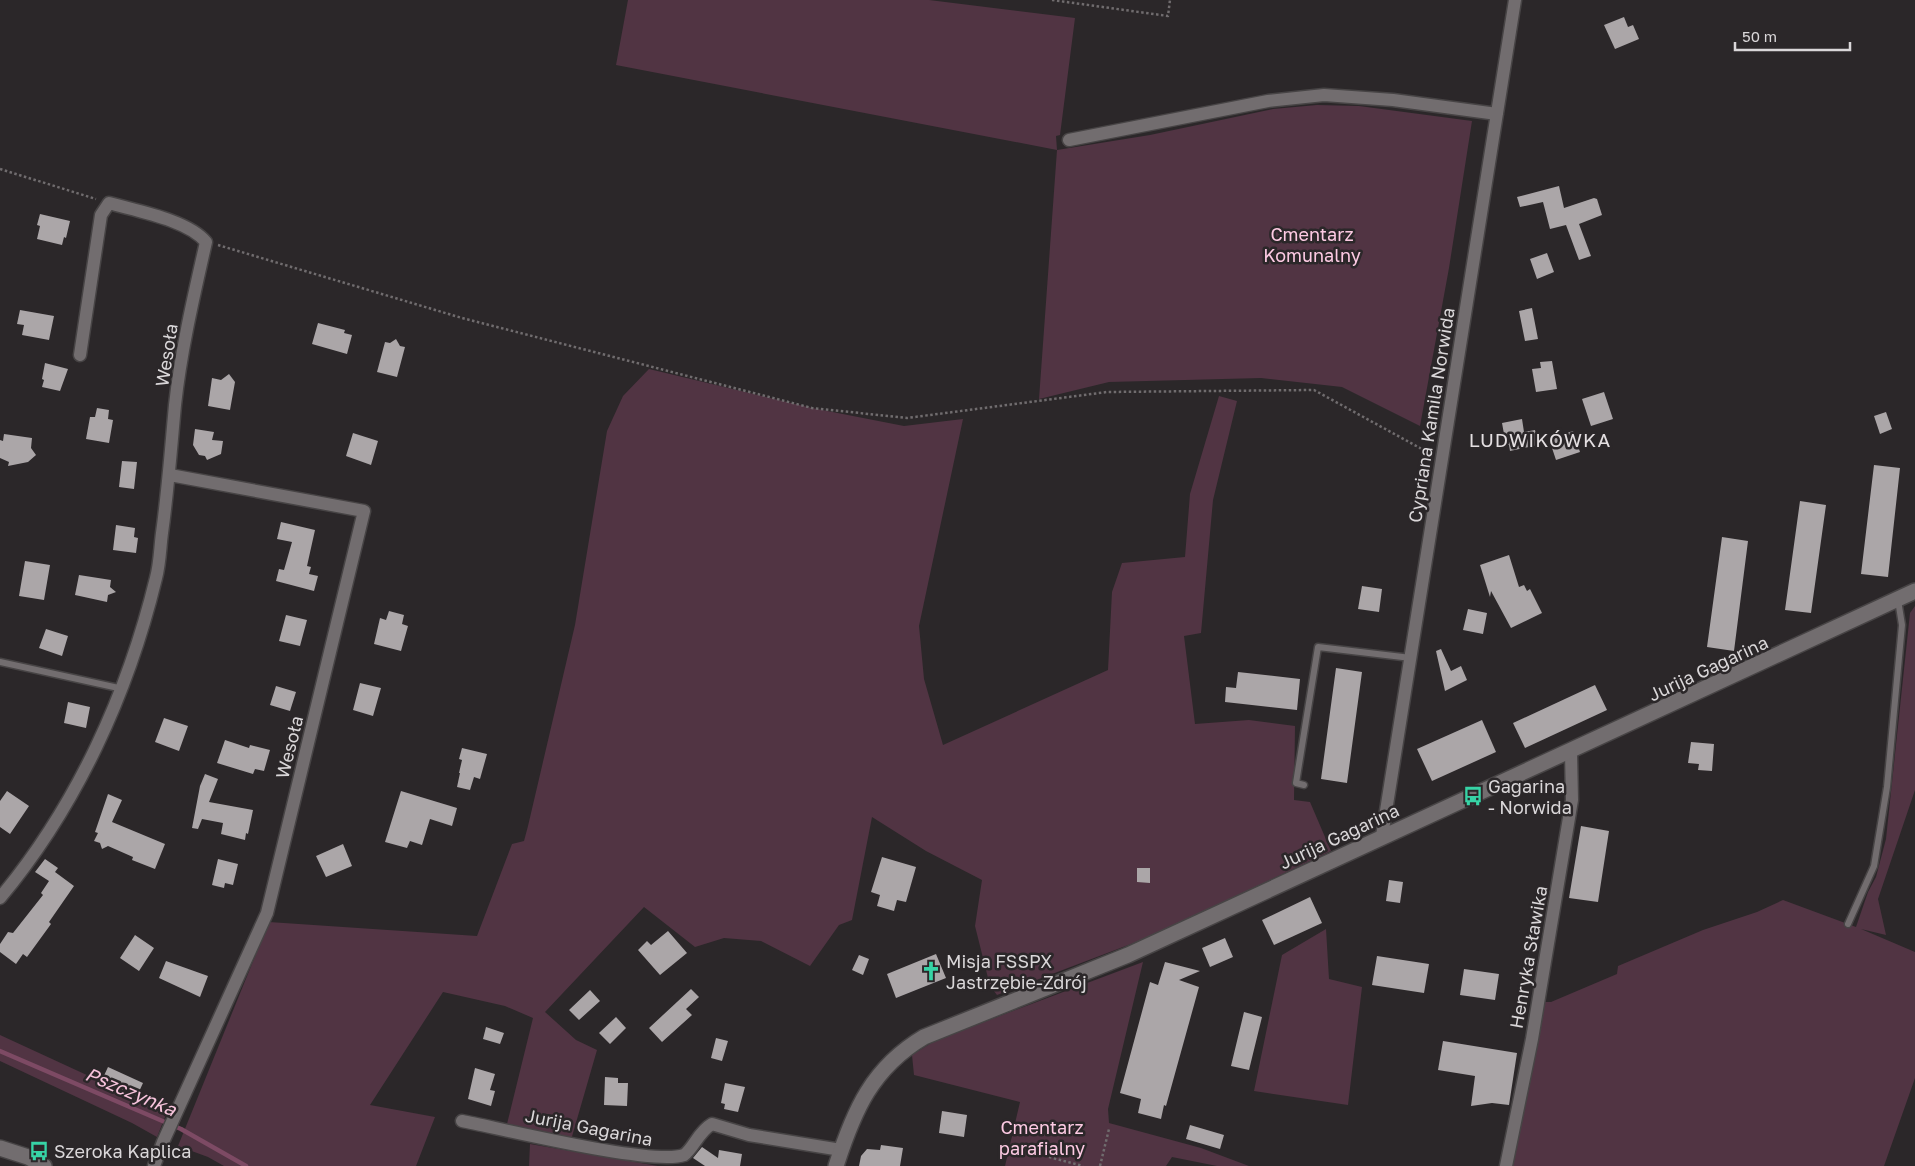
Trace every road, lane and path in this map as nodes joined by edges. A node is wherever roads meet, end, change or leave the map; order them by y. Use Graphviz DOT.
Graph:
graph roads {
  1 [pos="1052,0"];
  2 [pos="1170,0"];
  3 [pos="1515,0"];
  4 [pos="1497,114"];
  5 [pos="1068,140"];
  6 [pos="0,169"];
  7 [pos="110,203"];
  8 [pos="206,242"];
  9 [pos="80,355"];
  10 [pos="1440,467"];
  11 [pos="170,475"];
  12 [pos="1915,592"];
  13 [pos="1897,600"];
  14 [pos="1411,658"];
  15 [pos="0,662"];
  16 [pos="123,689"];
  17 [pos="1571,753"];
  18 [pos="1304,785"];
  19 [pos="1382,836"];
  20 [pos="0,898"];
  21 [pos="1848,924"];
  22 [pos="462,1120"];
  23 [pos="1108,1129"];
  24 [pos="0,1148"];
  25 [pos="841,1150"];
  26 [pos="1049,1157"];
  27 [pos="44,1166"];
  28 [pos="154,1166"];
  29 [pos="836,1166"];
  30 [pos="1083,1166"];
  31 [pos="1100,1166"];
  32 [pos="1506,1166"];
  1 -- 2 [label="path"];
  3 -- 4 [label="street, Cypriana Kamila Norwida"];
  4 -- 5 [label="street"];
  4 -- 10 [label="street, Cypriana Kamila Norwida"];
  6 -- 7 [label="path"];
  7 -- 8 [label="street"];
  7 -- 9 [label="street"];
  8 -- 10 [label="path"];
  8 -- 11 [label="street, Wesoła"];
  10 -- 14 [label="street, Cypriana Kamila Norwida"];
  11 -- 16 [label="street, Wesoła"];
  11 -- 28 [label="street, Wesoła"];
  12 -- 13 [label="street, Jurija Gagarina"];
  13 -- 17 [label="street, Jurija Gagarina"];
  13 -- 21 [label="lane"];
  14 -- 18 [label="lane"];
  14 -- 19 [label="street, Cypriana Kamila Norwida"];
  15 -- 16 [label="lane"];
  16 -- 20 [label="street, Wesoła"];
  17 -- 19 [label="street, Jurija Gagarina"];
  17 -- 32 [label="street, Henryka Sławika"];
  19 -- 25 [label="street, Jurija Gagarina"];
  22 -- 25 [label="street, Jurija Gagarina"];
  23 -- 31 [label="path"];
  24 -- 27 [label="street"];
  25 -- 29 [label="street, Jurija Gagarina"];
  26 -- 30 [label="path"];
}
